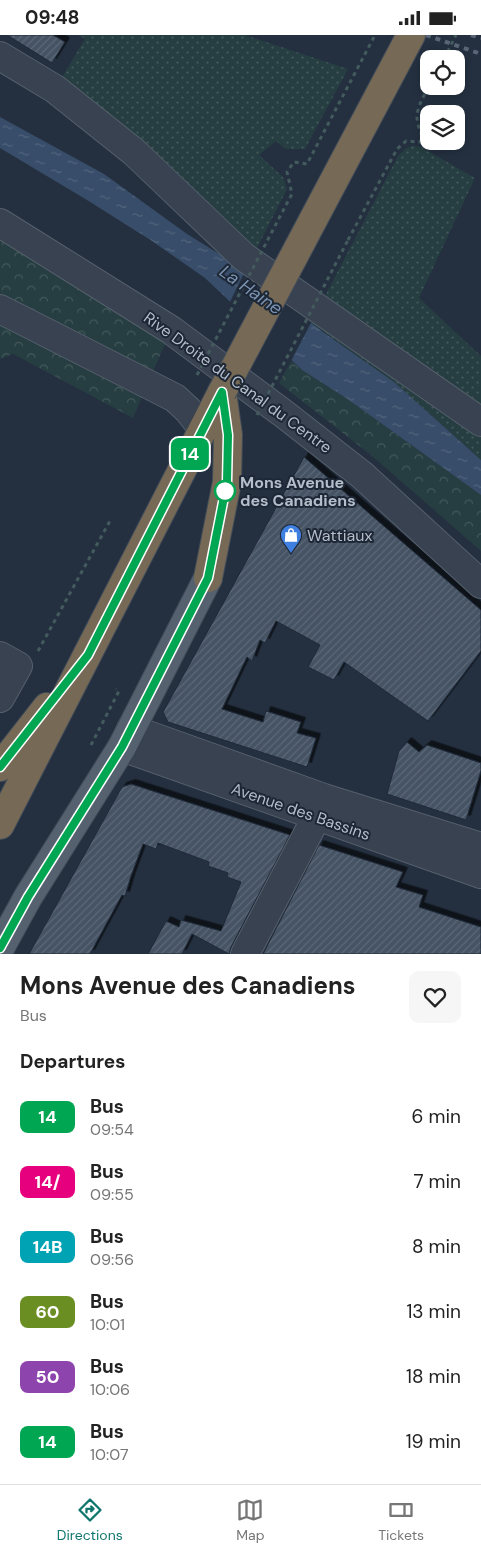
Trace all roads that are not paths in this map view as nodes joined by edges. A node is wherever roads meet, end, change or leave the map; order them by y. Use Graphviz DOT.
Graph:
graph roads {
  1 [pos="411,35"];
  2 [pos="0,56"];
  3 [pos="0,223"];
  4 [pos="0,309"];
  5 [pos="222,392"];
  6 [pos="481,422"];
  7 [pos="203,429"];
  8 [pos="208,578"];
  9 [pos="481,584"];
  10 [pos="88,655"];
  11 [pos="19,658"];
  12 [pos="0,697"];
  13 [pos="126,738"];
  14 [pos="0,767"];
  15 [pos="317,816"];
  16 [pos="0,825"];
  17 [pos="481,847"];
  18 [pos="481,874"];
  19 [pos="0,948"];
  20 [pos="245,954"];
  1 -- 5 [label="highway, bridge"];
  2 -- 6 [label="street"];
  3 -- 9 [label="street, Rive Droite du Canal du Centre"];
  4 -- 7 [label="street"];
  5 -- 7 [label="highway"];
  5 -- 8 [label="highway"];
  7 -- 10 [label="highway"];
  8 -- 13 [label="main road"];
  10 -- 14 [label="highway"];
  10 -- 16 [label="highway"];
  11 -- 12 [label="street"];
  13 -- 15 [label="street, Avenue des Bassins"];
  13 -- 17 [label="street"];
  13 -- 19 [label="main road"];
  15 -- 18 [label="street, Avenue des Bassins"];
  15 -- 20 [label="street"];
}
